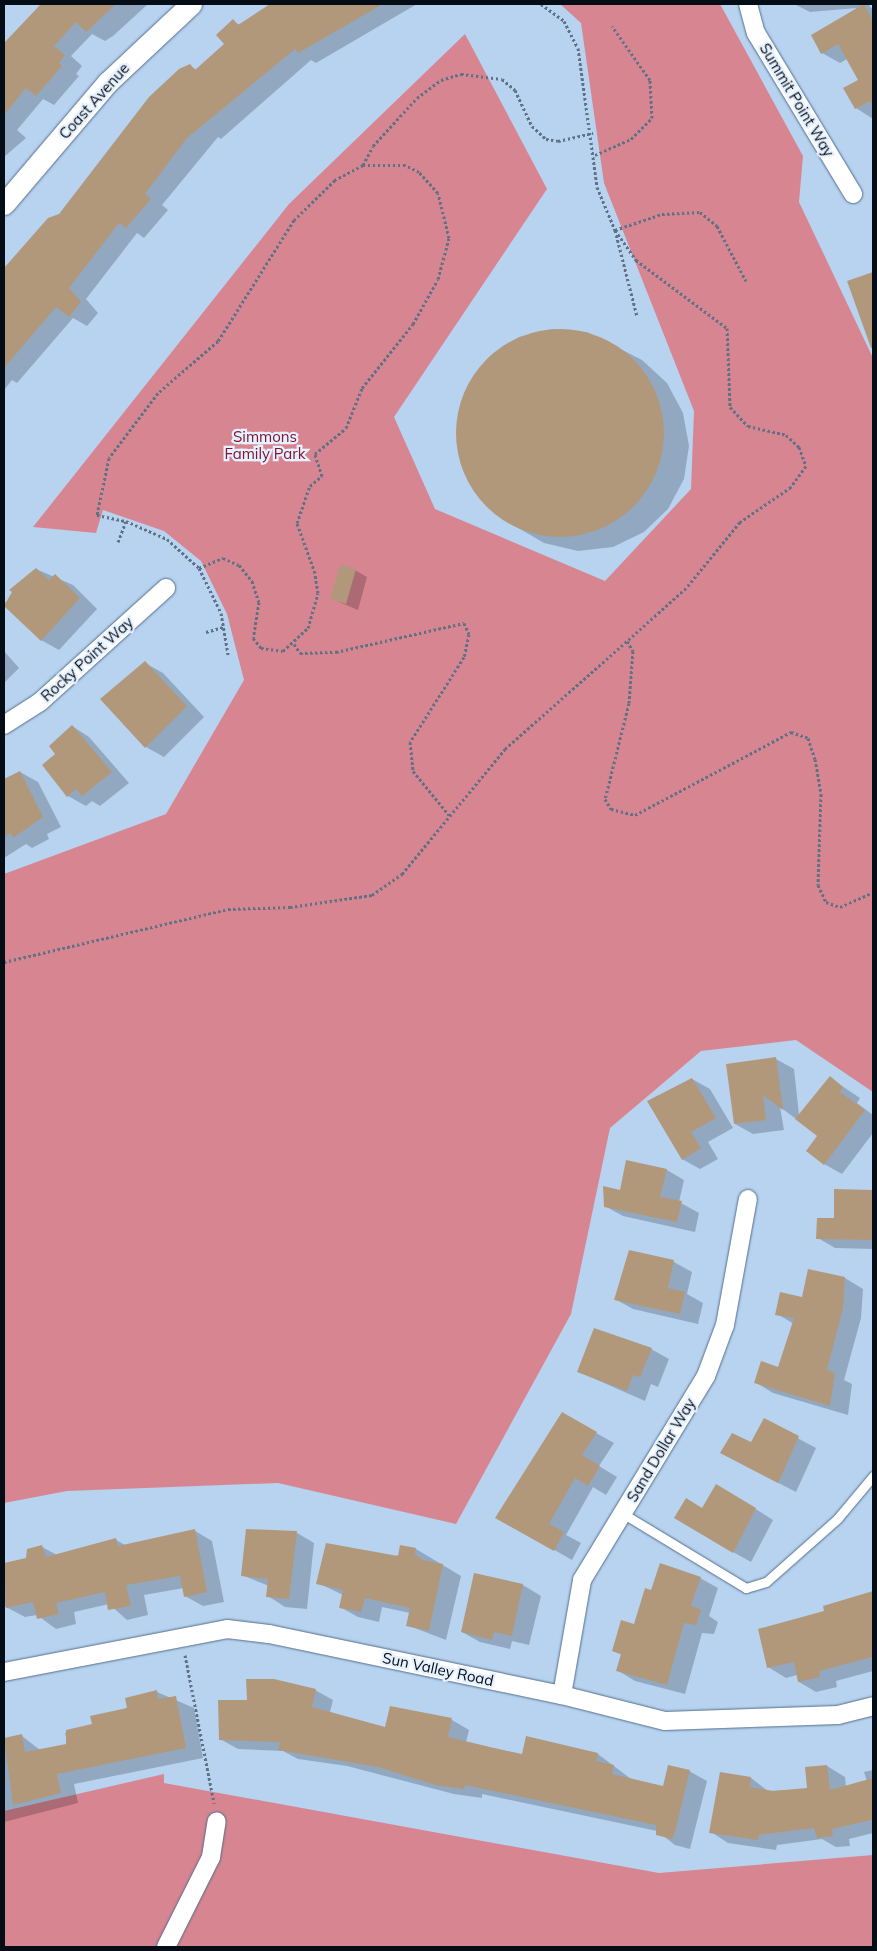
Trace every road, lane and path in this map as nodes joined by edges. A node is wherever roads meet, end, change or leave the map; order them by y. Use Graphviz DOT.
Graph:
graph roads {
  1 [pos="191,4"];
  2 [pos="541,4"];
  3 [pos="748,4"];
  4 [pos="612,26"];
  5 [pos="593,133"];
  6 [pos="595,155"];
  7 [pos="363,165"];
  8 [pos="854,194"];
  9 [pos="4,204"];
  10 [pos="615,230"];
  11 [pos="746,282"];
  12 [pos="638,316"];
  13 [pos="126,521"];
  14 [pos="118,542"];
  15 [pos="198,568"];
  16 [pos="166,588"];
  17 [pos="224,627"];
  18 [pos="206,632"];
  19 [pos="627,641"];
  20 [pos="294,644"];
  21 [pos="228,654"];
  22 [pos="4,725"];
  23 [pos="449,815"];
  24 [pos="873,892"];
  25 [pos="4,962"];
  26 [pos="748,1199"];
  27 [pos="873,1476"];
  28 [pos="622,1514"];
  29 [pos="181,1637"];
  30 [pos="4,1672"];
  31 [pos="562,1695"];
  32 [pos="873,1706"];
  33 [pos="217,1821"];
  34 [pos="166,1947"];
  1 -- 9 [label="street, Coast Avenue"];
  2 -- 5 [label="path"];
  3 -- 8 [label="street, Summit Point Way"];
  4 -- 6 [label="path"];
  5 -- 6 [label="path"];
  5 -- 7 [label="path"];
  6 -- 10 [label="path"];
  7 -- 13 [label="path"];
  7 -- 20 [label="path"];
  10 -- 11 [label="path"];
  10 -- 12 [label="path"];
  10 -- 19 [label="path"];
  13 -- 14 [label="path"];
  13 -- 15 [label="path"];
  15 -- 17 [label="path"];
  15 -- 20 [label="path"];
  16 -- 22 [label="street, Rocky Point Way"];
  17 -- 18 [label="path"];
  17 -- 21 [label="path"];
  19 -- 23 [label="path"];
  19 -- 24 [label="path"];
  20 -- 23 [label="path"];
  23 -- 25 [label="path"];
  26 -- 28 [label="street, Sand Dollar Way"];
  27 -- 28 [label="lane"];
  28 -- 31 [label="street, Sand Dollar Way"];
  29 -- 30 [label="street, Sun Valley Road"];
  29 -- 31 [label="street, Sun Valley Road"];
  29 -- 33 [label="path"];
  31 -- 32 [label="street, Sun Valley Road"];
  33 -- 34 [label="street"];
}
